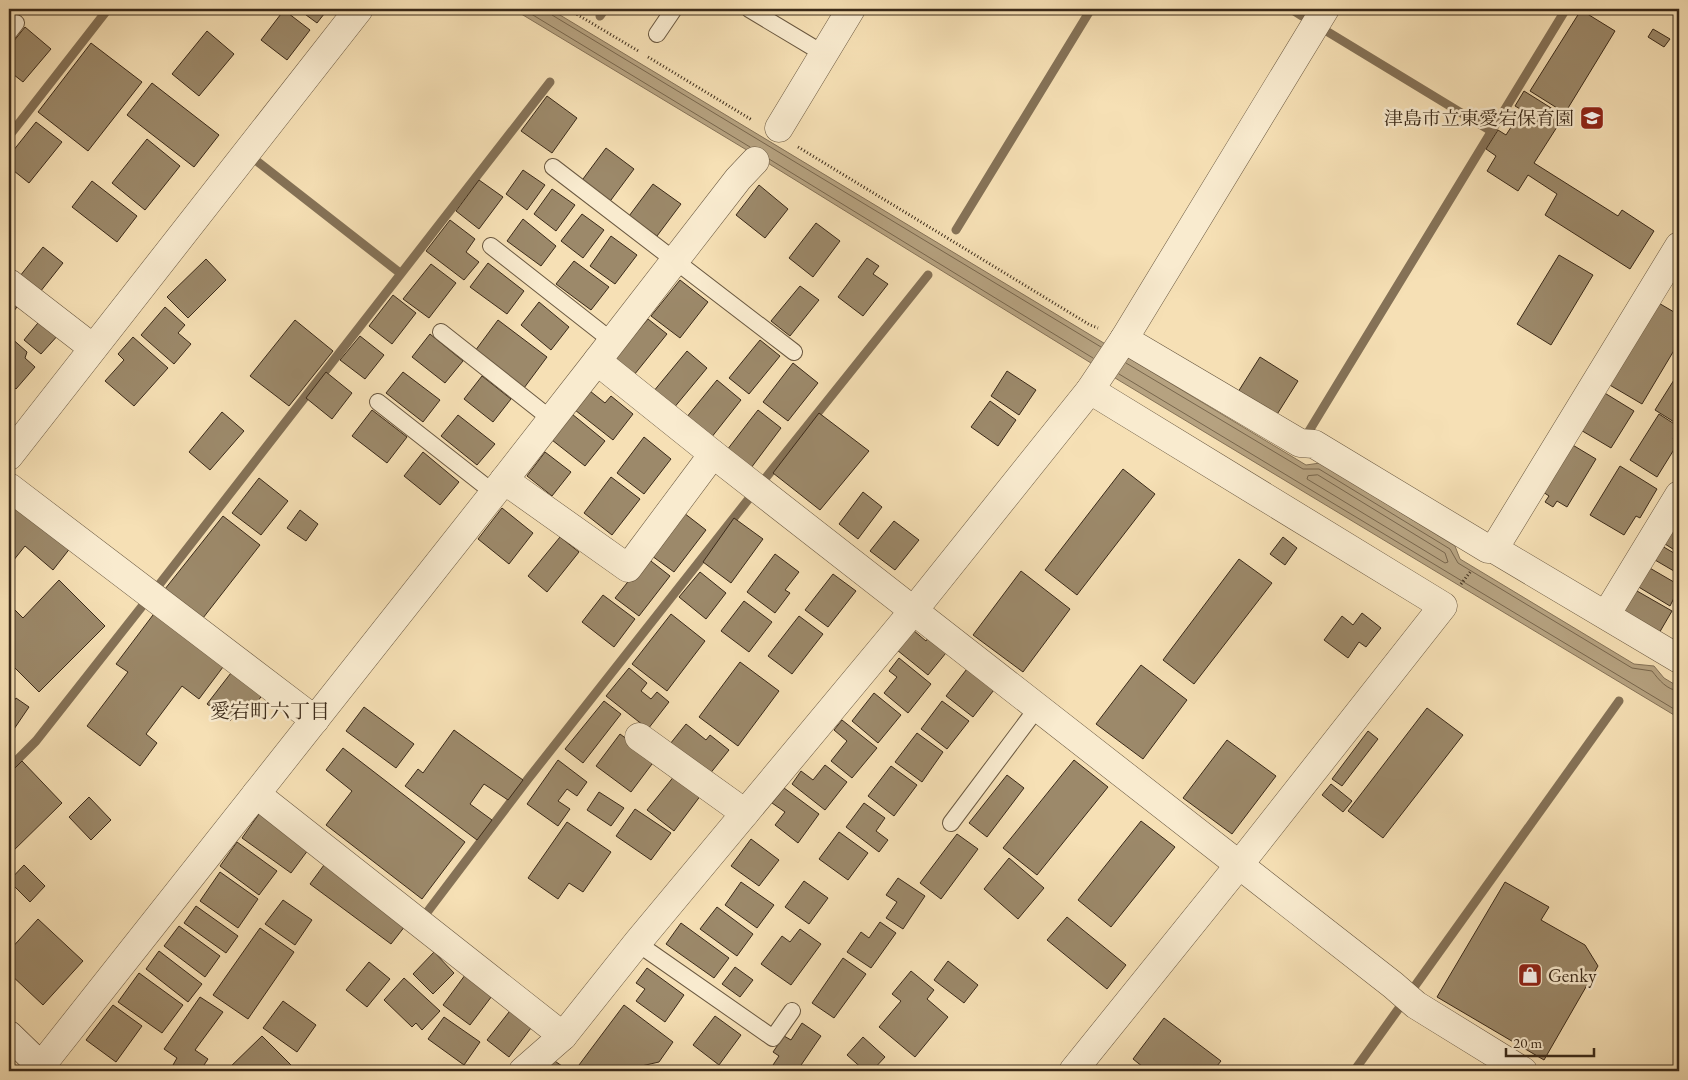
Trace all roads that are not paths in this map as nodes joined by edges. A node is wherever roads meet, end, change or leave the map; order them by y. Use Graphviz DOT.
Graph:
graph roads {
  1 [pos="359,9"];
  2 [pos="674,9"];
  3 [pos="749,9"];
  4 [pos="852,9"];
  5 [pos="1325,9"];
  6 [pos="658,34"];
  7 [pos="824,54"];
  8 [pos="779,128"];
  9 [pos="755,161"];
  10 [pos="553,167"];
  11 [pos="491,246"];
  12 [pos="675,259"];
  13 [pos="1676,261"];
  14 [pos="9,283"];
  15 [pos="441,332"];
  16 [pos="1123,341"];
  17 [pos="93,348"];
  18 [pos="604,351"];
  19 [pos="794,352"];
  20 [pos="1096,382"];
  21 [pos="378,402"];
  22 [pos="552,419"];
  23 [pos="713,454"];
  24 [pos="9,456"];
  25 [pos="9,487"];
  26 [pos="499,487"];
  27 [pos="1679,495"];
  28 [pos="1491,549"];
  29 [pos="914,610"];
  30 [pos="1606,615"];
  31 [pos="1679,659"];
  32 [pos="1038,707"];
  33 [pos="315,720"];
  34 [pos="639,737"];
  35 [pos="256,794"];
  36 [pos="745,813"];
  37 [pos="951,823"];
  38 [pos="1239,865"];
  39 [pos="637,943"];
  40 [pos="792,1011"];
  41 [pos="9,1035"];
  42 [pos="563,1036"];
  43 [pos="43,1069"];
  44 [pos="523,1071"];
  45 [pos="1073,1071"];
  46 [pos="1523,1071"];
  1 -- 17 [label="street"];
  2 -- 6 [label="lane"];
  3 -- 7 [label="lane"];
  4 -- 7 [label="street"];
  5 -- 16 [label="street"];
  7 -- 8 [label="street"];
  9 -- 12 [label="street"];
  10 -- 12 [label="lane"];
  11 -- 18 [label="lane"];
  12 -- 18 [label="street"];
  12 -- 19 [label="lane"];
  13 -- 28 [label="street"];
  14 -- 17 [label="street"];
  15 -- 22 [label="lane"];
  16 -- 20 [label="street"];
  16 -- 28 [label="street"];
  17 -- 24 [label="street"];
  18 -- 22 [label="street"];
  18 -- 23 [label="street"];
  20 -- 29 [label="street"];
  20 -- 38 [label="street"];
  21 -- 26 [label="lane"];
  22 -- 26 [label="street"];
  23 -- 26 [label="street"];
  23 -- 29 [label="street"];
  25 -- 33 [label="street"];
  26 -- 33 [label="street"];
  27 -- 30 [label="street"];
  28 -- 30 [label="street"];
  29 -- 32 [label="street"];
  29 -- 36 [label="street"];
  30 -- 31 [label="street"];
  32 -- 37 [label="lane"];
  32 -- 38 [label="street"];
  33 -- 35 [label="street"];
  34 -- 36 [label="street"];
  35 -- 42 [label="street"];
  35 -- 43 [label="street"];
  36 -- 39 [label="street"];
  38 -- 45 [label="street"];
  38 -- 46 [label="street"];
  39 -- 40 [label="lane"];
  39 -- 42 [label="street"];
  41 -- 43 [label="street"];
  42 -- 44 [label="street"];
}
